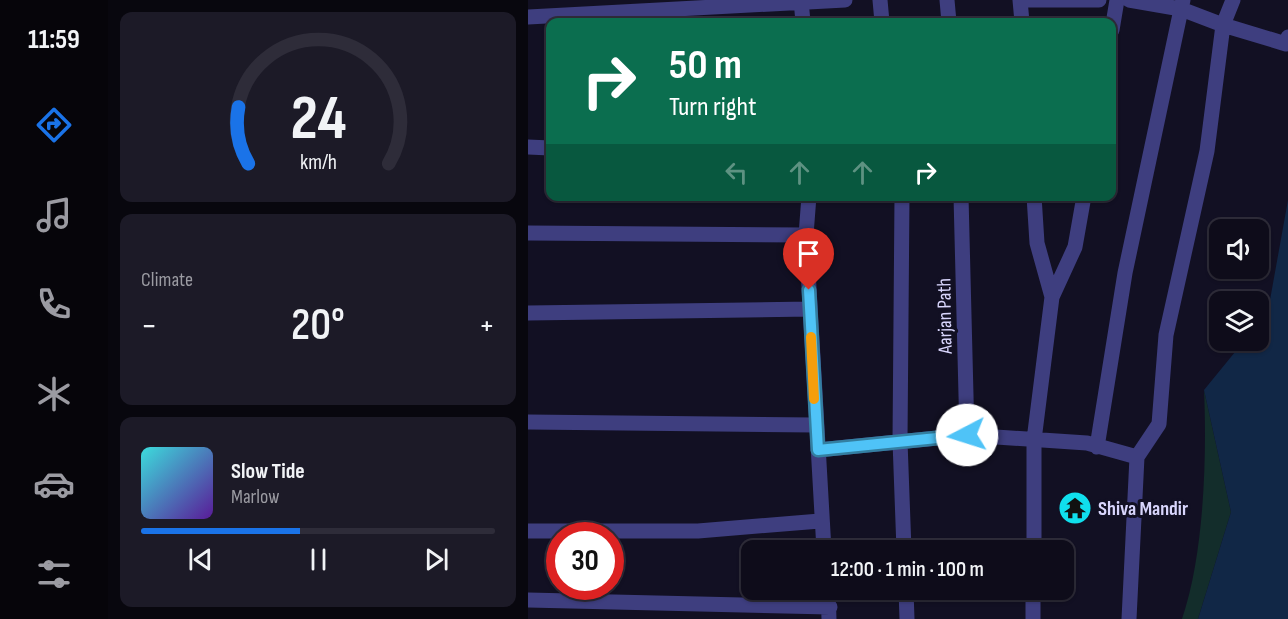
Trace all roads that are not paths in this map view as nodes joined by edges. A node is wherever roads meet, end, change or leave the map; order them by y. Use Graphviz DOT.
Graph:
graph roads {
  1 [pos="846,0"];
  2 [pos="880,0"];
  3 [pos="947,0"];
  4 [pos="1021,0"];
  5 [pos="1093,0"];
  6 [pos="1116,0"];
  7 [pos="1129,0"];
  8 [pos="1233,0"];
  9 [pos="801,2"];
  10 [pos="1182,4"];
  11 [pos="528,17"];
  12 [pos="803,18"];
  13 [pos="882,18"];
  14 [pos="949,18"];
  15 [pos="1022,18"];
  16 [pos="1114,18"];
  17 [pos="1223,26"];
  18 [pos="1287,40"];
  19 [pos="528,147"];
  20 [pos="546,148"];
  21 [pos="809,201"];
  22 [pos="902,201"];
  23 [pos="961,201"];
  24 [pos="1034,201"];
  25 [pos="1083,201"];
  26 [pos="528,233"];
  27 [pos="806,235"];
  28 [pos="1052,297"];
  29 [pos="810,309"];
  30 [pos="528,313"];
  31 [pos="528,422"];
  32 [pos="815,425"];
  33 [pos="967,435"];
  34 [pos="1035,440"];
  35 [pos="900,441"];
  36 [pos="1097,447"];
  37 [pos="818,450"];
  38 [pos="1137,457"];
  39 [pos="820,521"];
  40 [pos="528,531"];
  41 [pos="823,540"];
  42 [pos="904,540"];
  43 [pos="1034,540"];
  44 [pos="528,600"];
  45 [pos="906,600"];
  46 [pos="1033,600"];
  47 [pos="830,613"];
  48 [pos="907,619"];
  49 [pos="1033,619"];
  50 [pos="1129,619"];
  1 -- 9 [label="street"];
  2 -- 13 [label="street"];
  3 -- 14 [label="street"];
  4 -- 5 [label="street"];
  4 -- 15 [label="street"];
  6 -- 16 [label="street"];
  7 -- 10 [label="street"];
  8 -- 17 [label="street"];
  9 -- 11 [label="street"];
  9 -- 12 [label="street"];
  10 -- 17 [label="street"];
  10 -- 36 [label="street"];
  17 -- 18 [label="street"];
  17 -- 38 [label="street"];
  19 -- 20 [label="street"];
  21 -- 27 [label="street"];
  22 -- 35 [label="street"];
  23 -- 33 [label="street, Aarjan Path"];
  24 -- 28 [label="street"];
  25 -- 28 [label="street"];
  26 -- 27 [label="street"];
  27 -- 29 [label="street"];
  28 -- 34 [label="street"];
  29 -- 30 [label="street"];
  29 -- 32 [label="street"];
  31 -- 32 [label="street"];
  32 -- 37 [label="street"];
  33 -- 34 [label="street"];
  33 -- 35 [label="street"];
  34 -- 36 [label="street"];
  34 -- 43 [label="street"];
  35 -- 37 [label="street"];
  35 -- 42 [label="street"];
  36 -- 38 [label="street"];
  37 -- 39 [label="street"];
  38 -- 50 [label="street"];
  39 -- 40 [label="street"];
  39 -- 41 [label="street"];
  44 -- 47 [label="street"];
  45 -- 48 [label="street"];
  46 -- 49 [label="street"];
}
